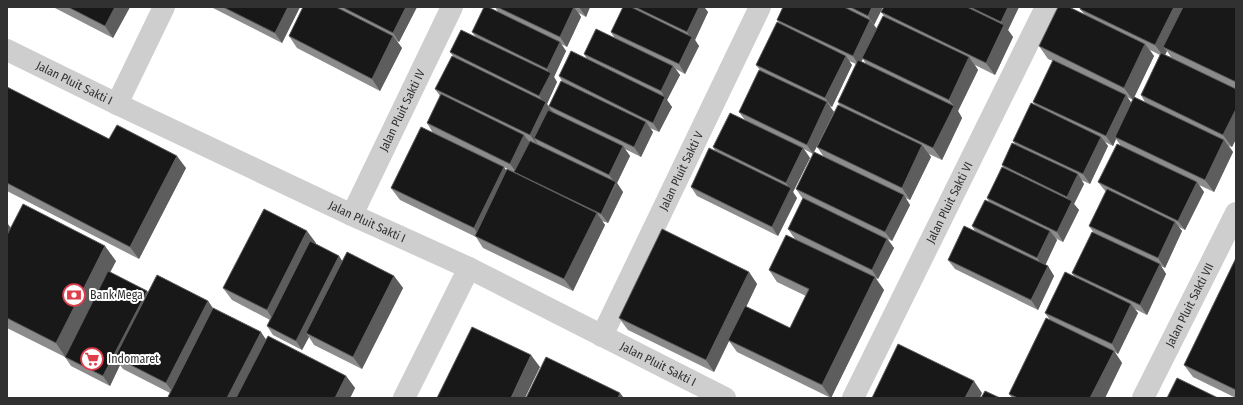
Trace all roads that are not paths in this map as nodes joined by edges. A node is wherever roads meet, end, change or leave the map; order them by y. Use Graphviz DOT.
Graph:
graph roads {
  1 [pos="164,7"];
  2 [pos="452,7"];
  3 [pos="760,7"];
  4 [pos="1046,7"];
  5 [pos="7,50"];
  6 [pos="117,104"];
  7 [pos="1236,212"];
  8 [pos="352,215"];
  9 [pos="470,268"];
  10 [pos="602,336"];
  11 [pos="404,398"];
  12 [pos="725,398"];
  13 [pos="853,398"];
  14 [pos="1143,398"];
  1 -- 6 [label="street"];
  2 -- 8 [label="street, Jalan Pluit Sakti IV"];
  3 -- 10 [label="street, Jalan Pluit Sakti V"];
  4 -- 13 [label="street, Jalan Pluit Sakti VI"];
  5 -- 6 [label="street, Jalan Pluit Sakti I"];
  6 -- 8 [label="street, Jalan Pluit Sakti I"];
  7 -- 14 [label="street, Jalan Pluit Sakti VII"];
  8 -- 9 [label="street, Jalan Pluit Sakti I"];
  9 -- 10 [label="street, Jalan Pluit Sakti I"];
  9 -- 11 [label="street"];
  10 -- 12 [label="street, Jalan Pluit Sakti I"];
}
